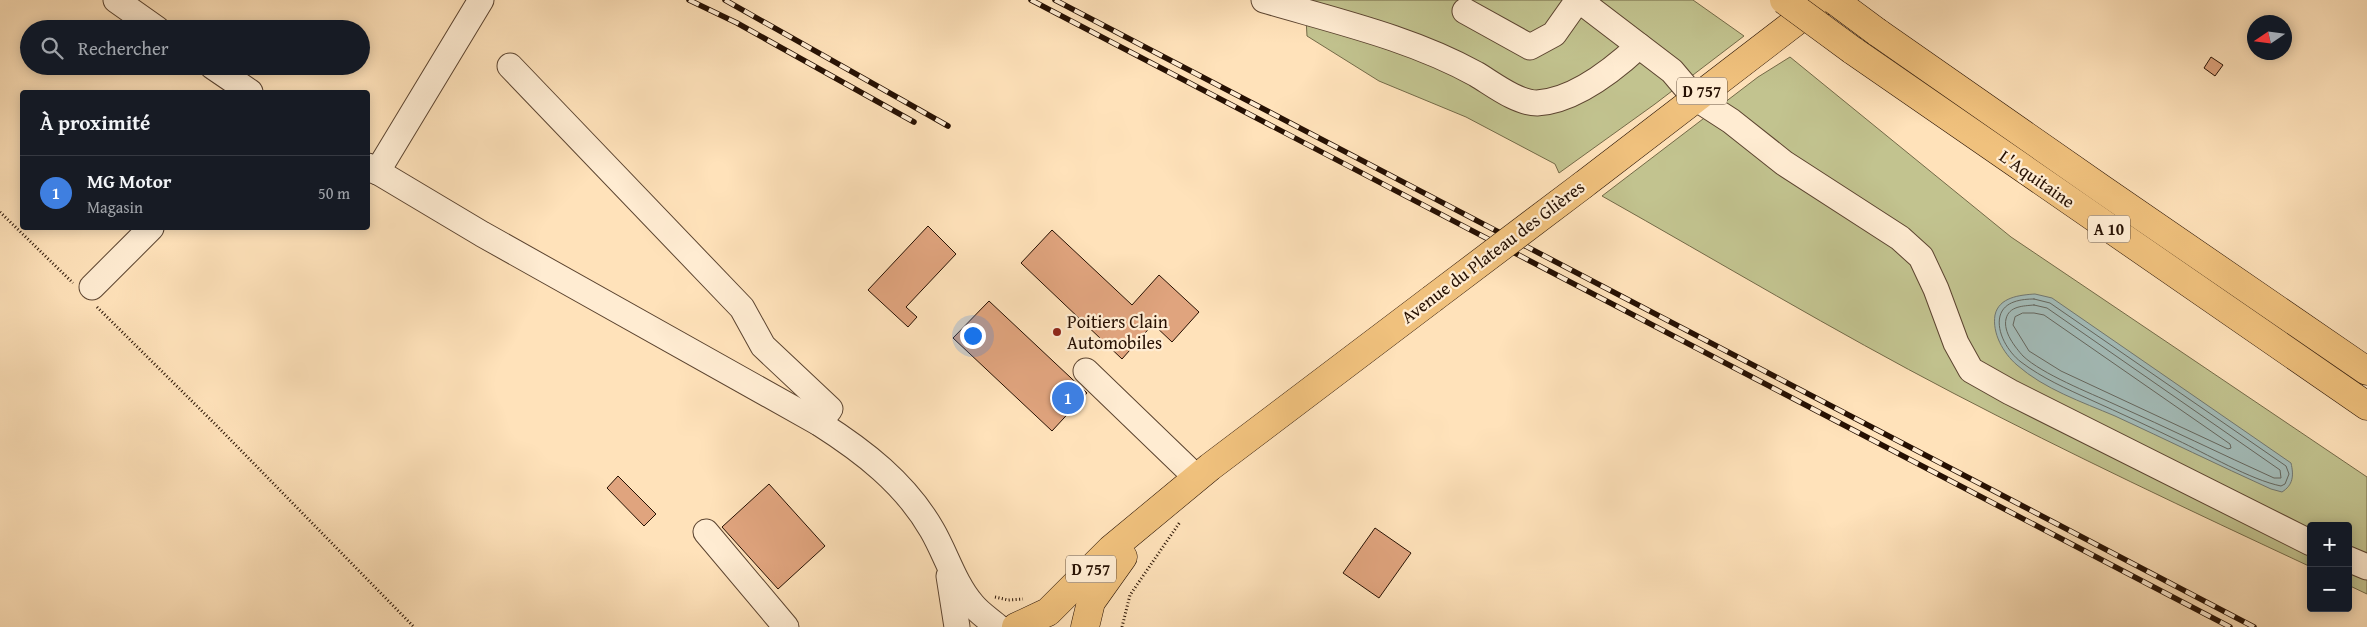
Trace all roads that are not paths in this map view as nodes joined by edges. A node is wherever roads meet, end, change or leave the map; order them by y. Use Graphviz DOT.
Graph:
graph roads {
  1 [pos="116,0"];
  2 [pos="480,0"];
  3 [pos="1264,0"];
  4 [pos="1578,0"];
  5 [pos="1784,0"];
  6 [pos="1824,0"];
  7 [pos="1834,0"];
  8 [pos="1466,11"];
  9 [pos="144,20"];
  10 [pos="1639,46"];
  11 [pos="510,66"];
  12 [pos="225,75"];
  13 [pos="247,90"];
  14 [pos="1694,97"];
  15 [pos="372,169"];
  16 [pos="149,230"];
  17 [pos="87,292"];
  18 [pos="1086,371"];
  19 [pos="2367,371"];
  20 [pos="2367,406"];
  21 [pos="819,423"];
  22 [pos="1197,478"];
  23 [pos="1174,512"];
  24 [pos="706,532"];
  25 [pos="2307,541"];
  26 [pos="946,559"];
  27 [pos="2352,561"];
  28 [pos="2367,567"];
  29 [pos="786,627"];
  30 [pos="957,627"];
  31 [pos="998,627"];
  32 [pos="1010,627"];
  33 [pos="1017,627"];
  34 [pos="1084,627"];
  1 -- 9 [label="street"];
  2 -- 15 [label="street"];
  3 -- 10 [label="street"];
  4 -- 8 [label="street"];
  4 -- 10 [label="street"];
  5 -- 20 [label="main road, L'Aquitaine / A 10, bridge"];
  6 -- 14 [label="main road, Avenue du Plateau des Glières / D 757"];
  7 -- 19 [label="main road, L'Aquitaine / A 10, bridge"];
  10 -- 14 [label="street"];
  11 -- 21 [label="street"];
  12 -- 13 [label="street"];
  14 -- 22 [label="main road, Avenue du Plateau des Glières / D 757, bridge"];
  14 -- 25 [label="street"];
  15 -- 21 [label="street"];
  16 -- 17 [label="street"];
  18 -- 22 [label="street"];
  21 -- 26 [label="street"];
  22 -- 23 [label="main road, Avenue du Plateau des Glières / D 757"];
  23 -- 33 [label="main road, Avenue du Plateau des Glières / D 757"];
  23 -- 34 [label="main road, Avenue du Plateau des Glières / D 757"];
  24 -- 29 [label="street"];
  26 -- 30 [label="street"];
  26 -- 31 [label="street"];
  27 -- 28 [label="street"];
  32 -- 33 [label="main road"];
}
